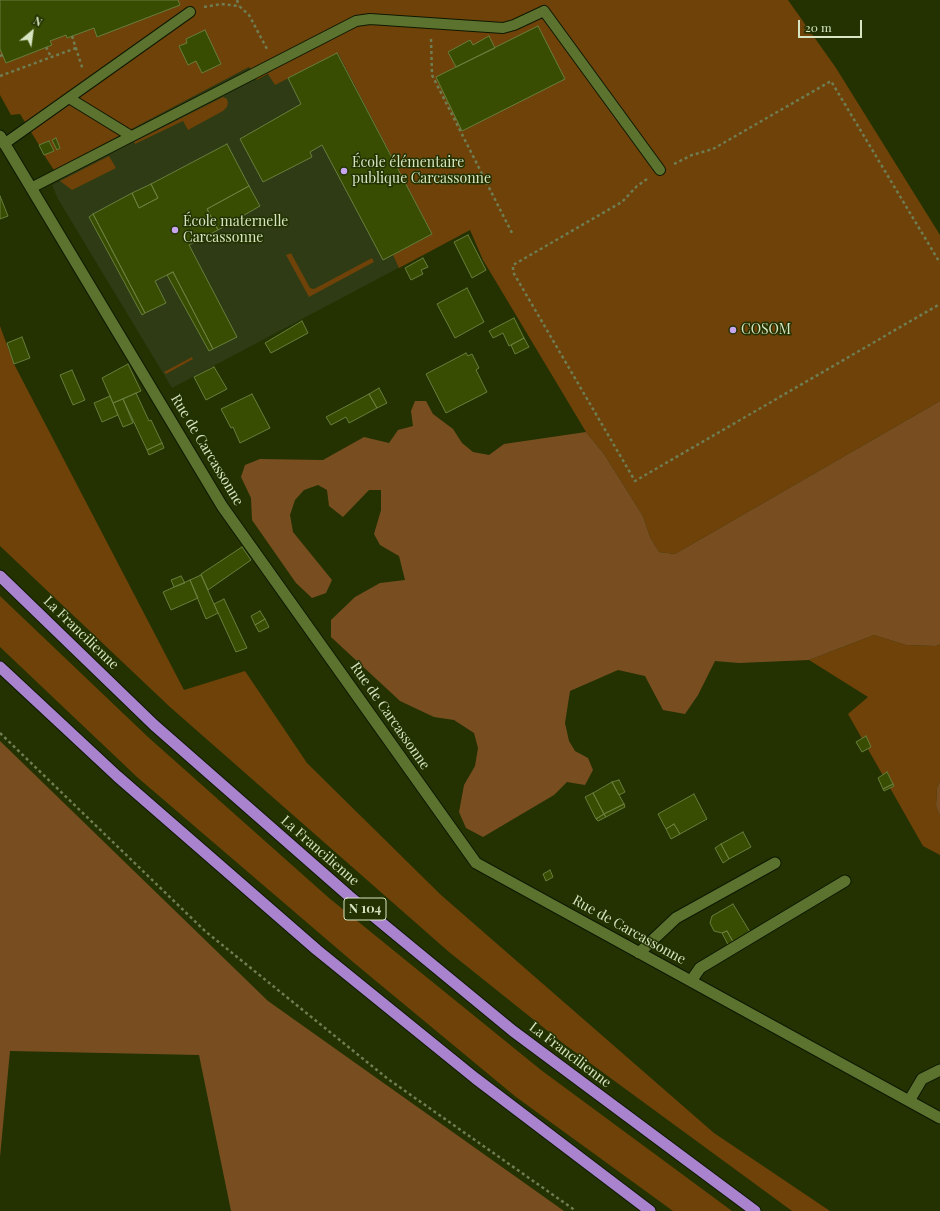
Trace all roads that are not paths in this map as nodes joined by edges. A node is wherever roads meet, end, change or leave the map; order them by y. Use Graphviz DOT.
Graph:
graph roads {
  1 [pos="190,12"];
  2 [pos="69,98"];
  3 [pos="131,136"];
  4 [pos="2,140"];
  5 [pos="660,170"];
  6 [pos="31,188"];
  7 [pos="0,576"];
  8 [pos="0,667"];
  9 [pos="775,863"];
  10 [pos="845,881"];
  11 [pos="639,953"];
  12 [pos="691,981"];
  13 [pos="940,1070"];
  14 [pos="909,1101"];
  15 [pos="940,1118"];
  16 [pos="650,1211"];
  17 [pos="755,1211"];
  1 -- 2 [label="lane"];
  2 -- 3 [label="lane"];
  2 -- 4 [label="lane"];
  3 -- 5 [label="lane"];
  3 -- 6 [label="lane"];
  4 -- 6 [label="street, Rue de Carcassonne"];
  6 -- 11 [label="street, Rue de Carcassonne"];
  7 -- 17 [label="highway, La Francilienne / N 104"];
  8 -- 16 [label="highway"];
  9 -- 11 [label="street"];
  10 -- 12 [label="street"];
  11 -- 12 [label="street, Rue de Carcassonne"];
  12 -- 14 [label="street, Rue de Carcassonne"];
  13 -- 14 [label="street"];
  14 -- 15 [label="street, Rue de Carcassonne"];
}
